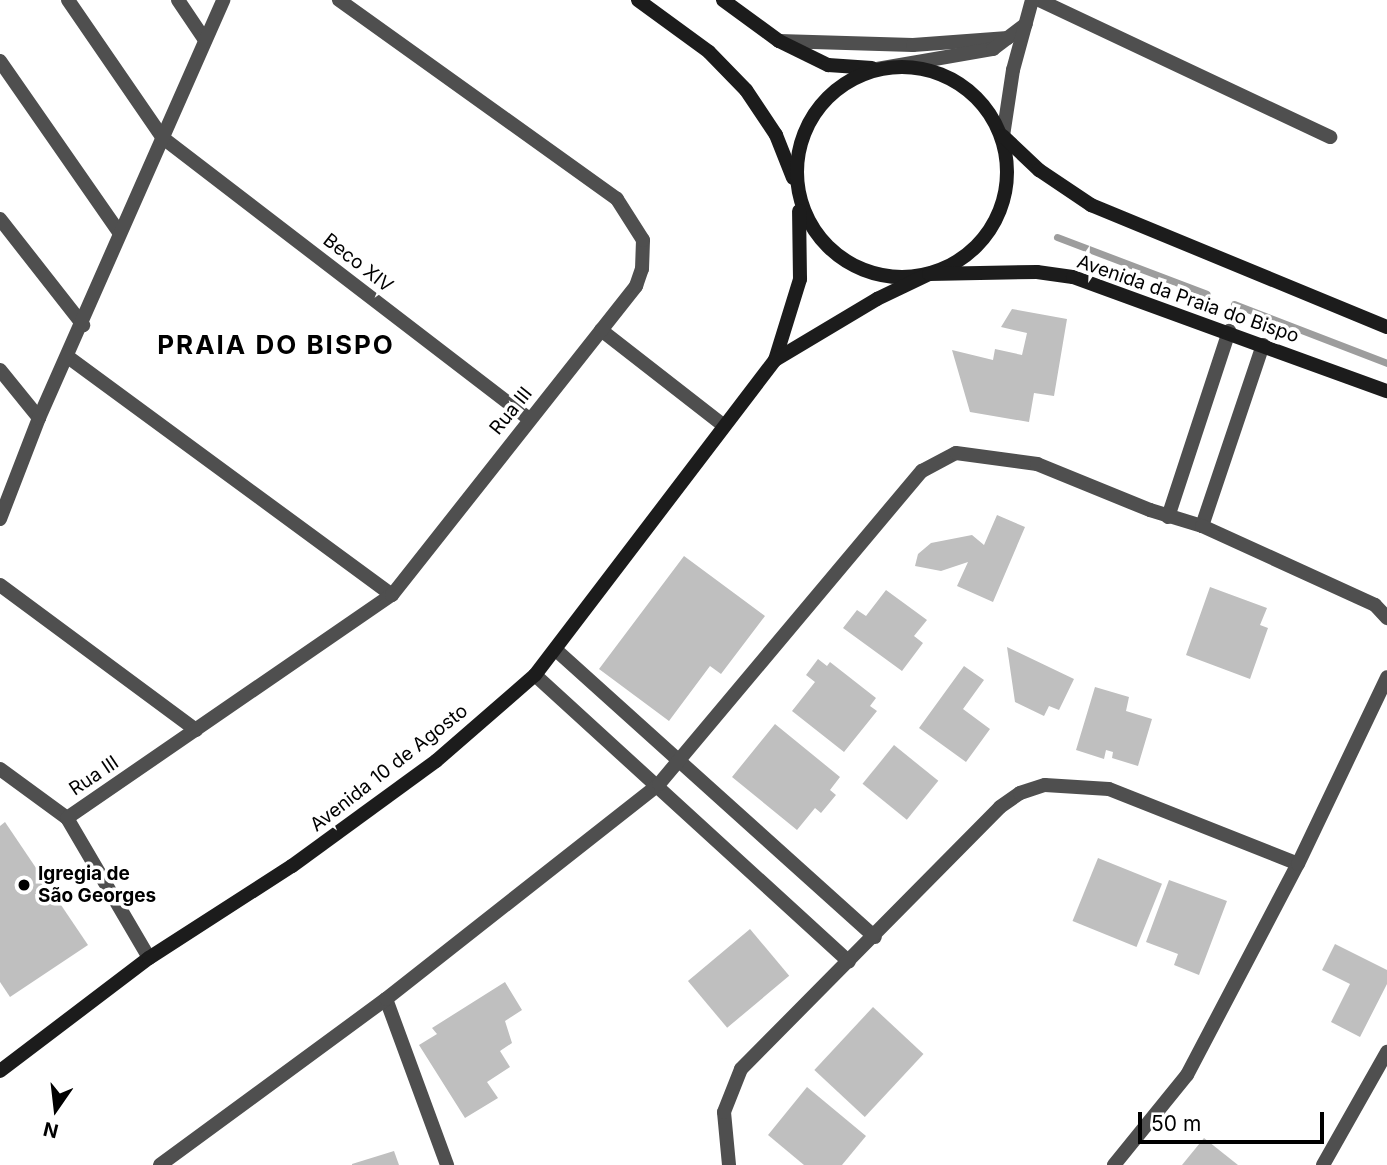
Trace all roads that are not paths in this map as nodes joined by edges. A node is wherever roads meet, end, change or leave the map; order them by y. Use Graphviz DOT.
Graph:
graph roads {
  1 [pos="68,0"];
  2 [pos="178,0"];
  3 [pos="223,0"];
  4 [pos="340,0"];
  5 [pos="638,0"];
  6 [pos="723,0"];
  7 [pos="1032,0"];
  8 [pos="1039,0"];
  9 [pos="1026,24"];
  10 [pos="203,37"];
  11 [pos="1008,38"];
  12 [pos="779,41"];
  13 [pos="0,61"];
  14 [pos="877,69"];
  15 [pos="1003,136"];
  16 [pos="1330,137"];
  17 [pos="163,138"];
  18 [pos="797,190"];
  19 [pos="0,219"];
  20 [pos="119,232"];
  21 [pos="929,274"];
  22 [pos="83,325"];
  23 [pos="1387,327"];
  24 [pos="601,330"];
  25 [pos="1228,331"];
  26 [pos="1263,345"];
  27 [pos="68,357"];
  28 [pos="775,360"];
  29 [pos="0,370"];
  30 [pos="1387,391"];
  31 [pos="39,418"];
  32 [pos="529,419"];
  33 [pos="723,425"];
  34 [pos="1168,517"];
  35 [pos="0,519"];
  36 [pos="1202,526"];
  37 [pos="0,585"];
  38 [pos="392,595"];
  39 [pos="1387,618"];
  40 [pos="556,650"];
  41 [pos="535,675"];
  42 [pos="1387,677"];
  43 [pos="196,730"];
  44 [pos="679,762"];
  45 [pos="0,769"];
  46 [pos="659,784"];
  47 [pos="67,818"];
  48 [pos="1298,864"];
  49 [pos="875,937"];
  50 [pos="149,958"];
  51 [pos="849,962"];
  52 [pos="386,999"];
  53 [pos="1387,1052"];
  54 [pos="0,1071"];
  55 [pos="167,1162"];
  56 [pos="447,1165"];
  57 [pos="729,1165"];
  58 [pos="1114,1165"];
  59 [pos="1323,1165"];
  1 -- 17 [label="street, Beco XIV"];
  2 -- 10 [label="street"];
  3 -- 10 [label="street"];
  4 -- 24 [label="street, Rua III"];
  5 -- 18 [label="street"];
  6 -- 12 [label="street, Avenida da Praia do Bispo"];
  7 -- 9 [label="street"];
  8 -- 16 [label="street"];
  9 -- 11 [label="street"];
  9 -- 15 [label="street"];
  10 -- 17 [label="street"];
  11 -- 12 [label="street"];
  11 -- 14 [label="street"];
  12 -- 14 [label="street, Avenida da Praia do Bispo"];
  13 -- 20 [label="street"];
  14 -- 15 [label="street, Avenida da Praia do Bispo"];
  14 -- 18 [label="street, Avenida da Praia do Bispo"];
  15 -- 21 [label="street, Avenida da Praia do Bispo"];
  15 -- 23 [label="street, Avenida da Praia do Bispo"];
  17 -- 20 [label="street"];
  17 -- 32 [label="street, Beco XIV"];
  18 -- 21 [label="street, Avenida da Praia do Bispo"];
  18 -- 28 [label="street"];
  19 -- 22 [label="street"];
  20 -- 22 [label="street"];
  21 -- 25 [label="street, Avenida da Praia do Bispo"];
  21 -- 28 [label="street, Avenida 10 de Agosto"];
  22 -- 27 [label="street"];
  24 -- 32 [label="street, Rua III"];
  24 -- 33 [label="street"];
  25 -- 26 [label="street, Avenida da Praia do Bispo"];
  25 -- 34 [label="street"];
  26 -- 30 [label="street, Avenida da Praia do Bispo"];
  26 -- 36 [label="street"];
  27 -- 31 [label="street"];
  27 -- 38 [label="street"];
  28 -- 33 [label="street, Avenida 10 de Agosto"];
  29 -- 31 [label="street"];
  31 -- 35 [label="street"];
  32 -- 38 [label="street, Rua III"];
  33 -- 40 [label="street, Avenida 10 de Agosto"];
  34 -- 36 [label="street"];
  34 -- 44 [label="street"];
  36 -- 39 [label="street"];
  37 -- 43 [label="street"];
  38 -- 43 [label="street, Rua III"];
  40 -- 41 [label="street, Avenida 10 de Agosto"];
  40 -- 44 [label="street"];
  41 -- 46 [label="street"];
  41 -- 50 [label="street, Avenida 10 de Agosto"];
  42 -- 48 [label="street"];
  43 -- 47 [label="street, Rua III"];
  44 -- 46 [label="street"];
  44 -- 49 [label="street"];
  45 -- 47 [label="street, Rua III"];
  46 -- 51 [label="street"];
  46 -- 52 [label="street"];
  47 -- 50 [label="street, Rua III"];
  48 -- 49 [label="street"];
  48 -- 58 [label="street"];
  49 -- 51 [label="street"];
  50 -- 54 [label="street, Avenida 10 de Agosto"];
  51 -- 57 [label="street"];
  52 -- 55 [label="street"];
  52 -- 56 [label="street"];
  53 -- 59 [label="street"];
}
